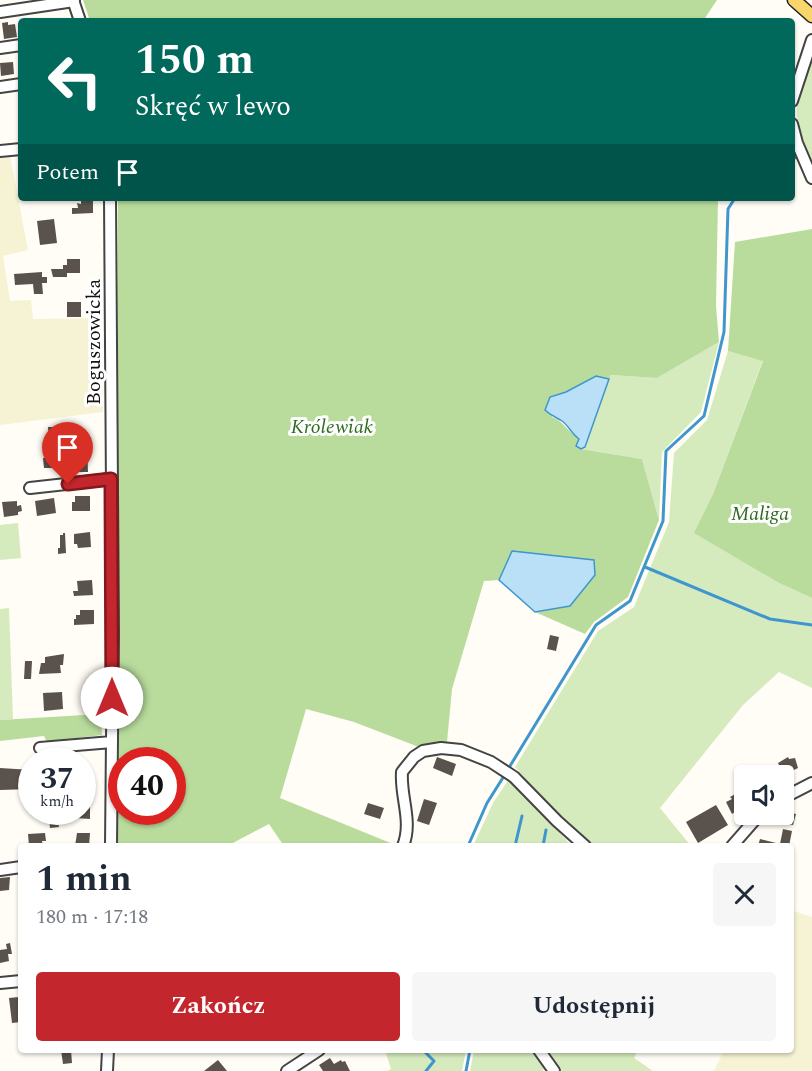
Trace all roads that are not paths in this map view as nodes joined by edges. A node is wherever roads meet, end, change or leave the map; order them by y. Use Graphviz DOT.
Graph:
graph roads {
  1 [pos="74,1"];
  2 [pos="798,3"];
  3 [pos="0,12"];
  4 [pos="812,16"];
  5 [pos="79,18"];
  6 [pos="812,40"];
  7 [pos="18,45"];
  8 [pos="0,48"];
  9 [pos="18,84"];
  10 [pos="0,87"];
  11 [pos="795,92"];
  12 [pos="795,132"];
  13 [pos="18,149"];
  14 [pos="0,152"];
  15 [pos="812,178"];
  16 [pos="110,201"];
  17 [pos="111,479"];
  18 [pos="30,488"];
  19 [pos="112,742"];
  20 [pos="52,747"];
  21 [pos="812,783"];
  22 [pos="794,792"];
  23 [pos="750,825"];
  24 [pos="111,843"];
  25 [pos="404,843"];
  26 [pos="582,843"];
  27 [pos="735,843"];
  28 [pos="18,867"];
  29 [pos="0,870"];
  30 [pos="18,981"];
  31 [pos="0,982"];
  32 [pos="108,1053"];
  33 [pos="314,1053"];
  34 [pos="541,1053"];
  35 [pos="107,1071"];
  36 [pos="287,1071"];
  37 [pos="554,1071"];
  1 -- 3 [label="street"];
  1 -- 5 [label="street"];
  2 -- 4 [label="main road"];
  6 -- 11 [label="street"];
  7 -- 8 [label="street"];
  9 -- 10 [label="street"];
  12 -- 15 [label="street"];
  13 -- 14 [label="street"];
  16 -- 17 [label="street, Boguszowicka"];
  17 -- 18 [label="street"];
  17 -- 19 [label="street, Boguszowicka"];
  19 -- 20 [label="street"];
  19 -- 24 [label="street, Boguszowicka"];
  21 -- 22 [label="street"];
  23 -- 27 [label="street"];
  25 -- 26 [label="street"];
  28 -- 29 [label="street"];
  30 -- 31 [label="street"];
  32 -- 35 [label="street"];
  33 -- 36 [label="street"];
  34 -- 37 [label="street"];
}
